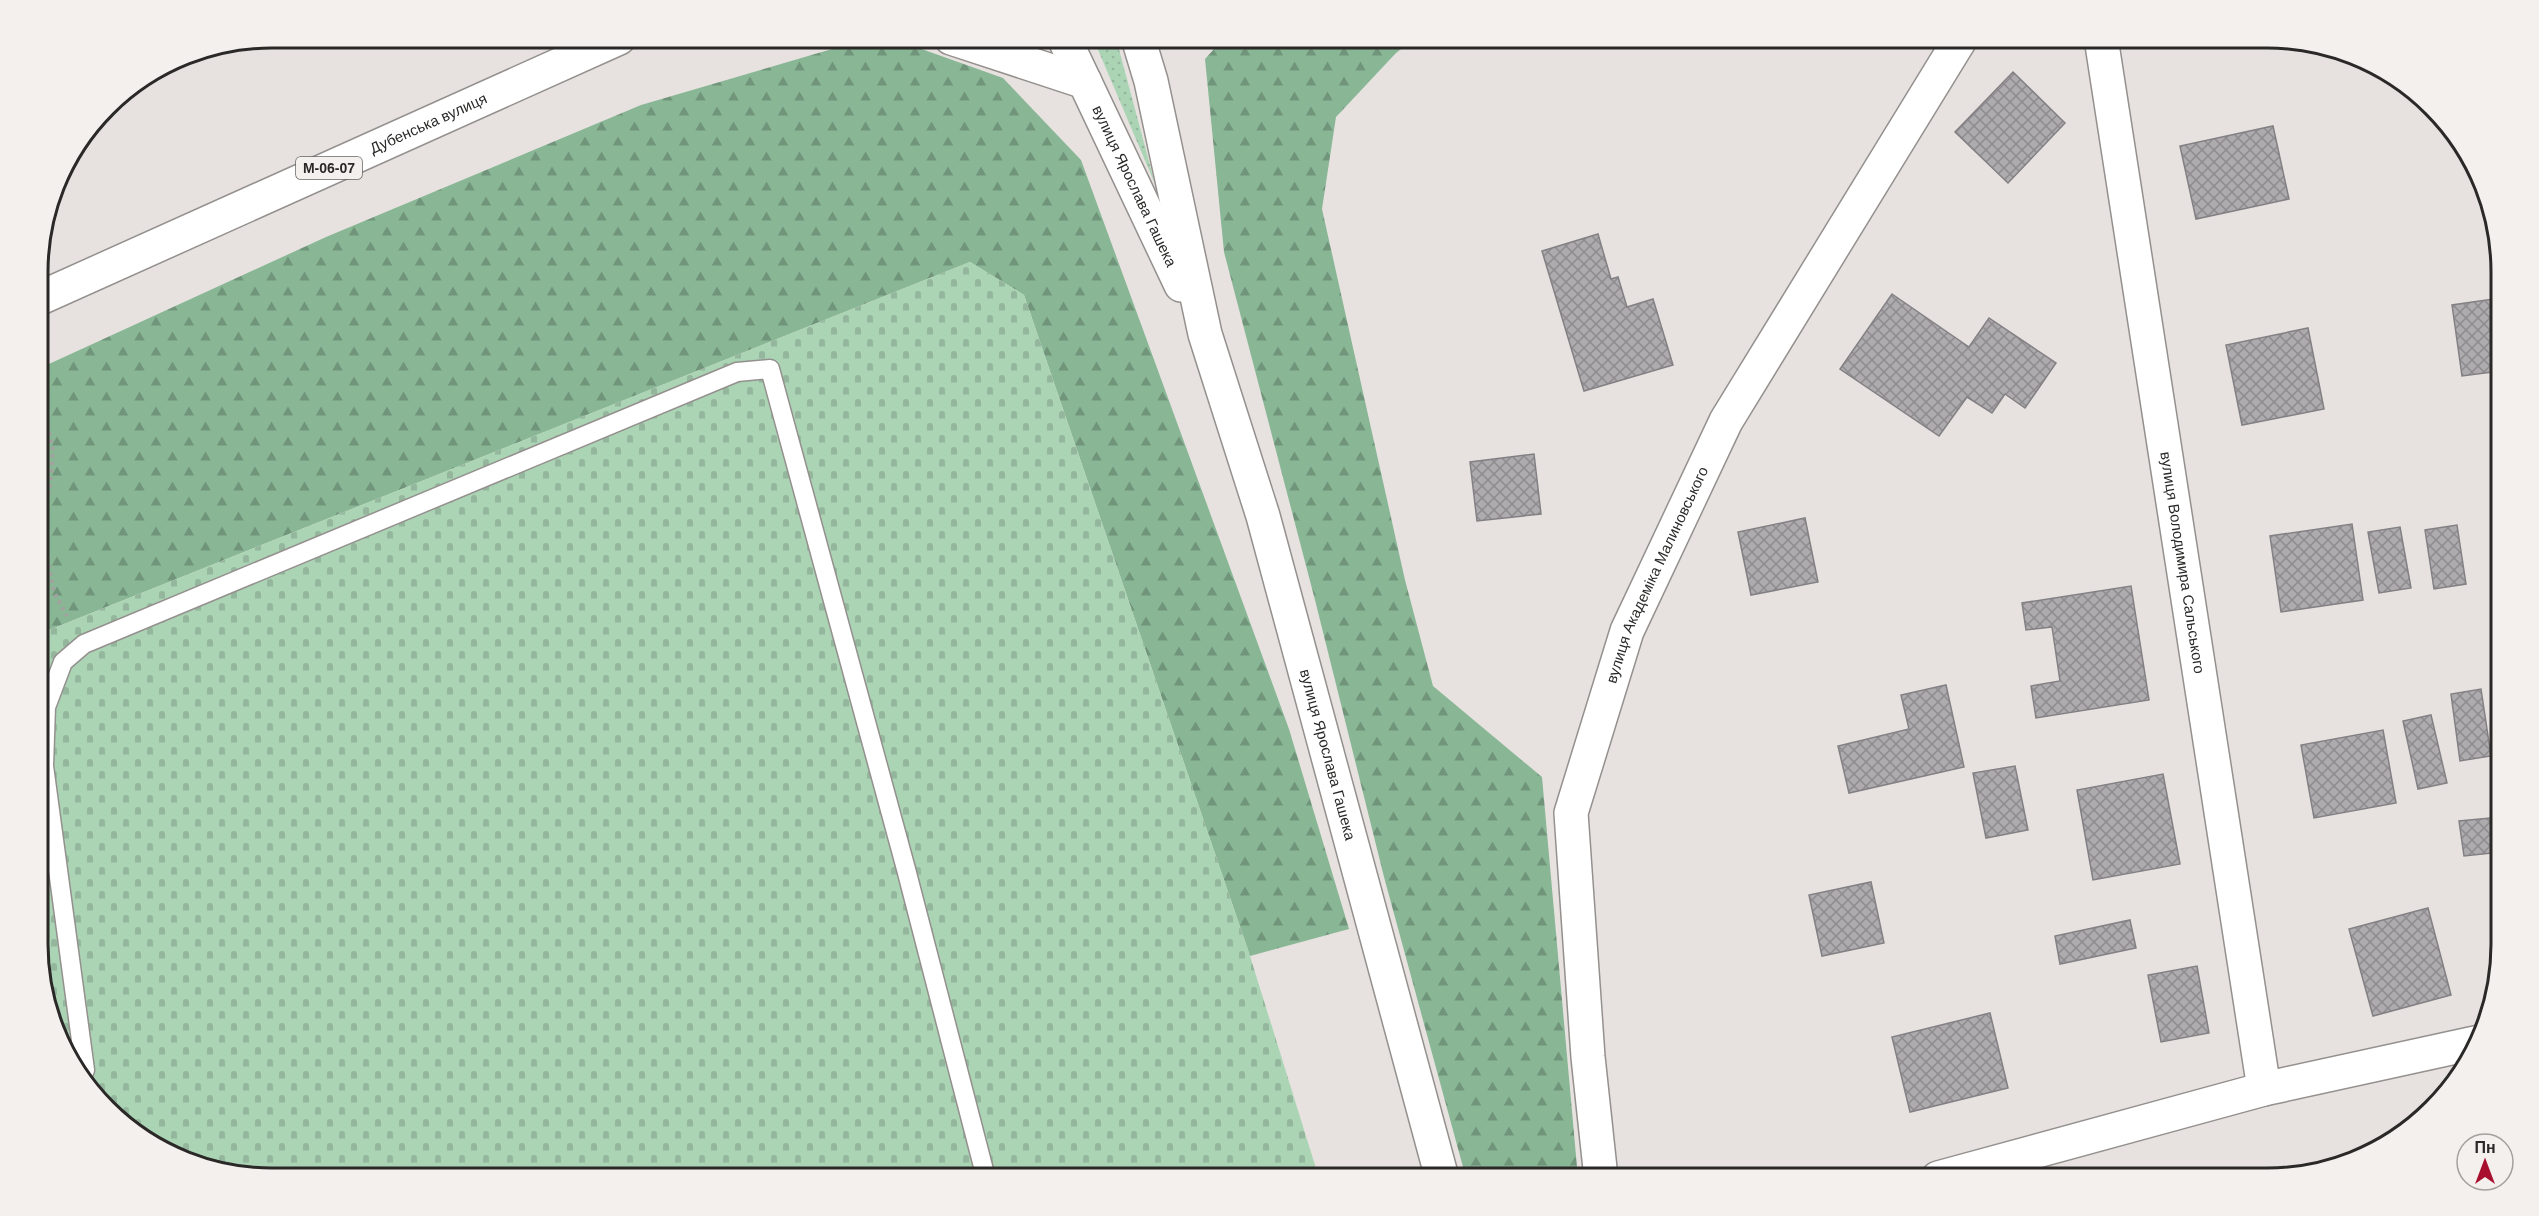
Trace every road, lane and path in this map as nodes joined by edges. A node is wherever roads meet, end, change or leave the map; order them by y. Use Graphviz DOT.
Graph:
graph roads {
  1 [pos="597,48"];
  2 [pos="981,48"];
  3 [pos="1069,48"];
  4 [pos="1143,48"];
  5 [pos="1955,48"];
  6 [pos="2103,48"];
  7 [pos="1085,82"];
  8 [pos="48,294"];
  9 [pos="1205,334"];
  10 [pos="48,427"];
  11 [pos="48,494"];
  12 [pos="48,561"];
  13 [pos="71,621"];
  14 [pos="48,702"];
  15 [pos="48,796"];
  16 [pos="2467,1045"];
  17 [pos="83,1064"];
  18 [pos="2264,1089"];
  19 [pos="983,1168"];
  20 [pos="1439,1168"];
  21 [pos="1600,1168"];
  22 [pos="1975,1168"];
  1 -- 8 [label="street, Дубенська вулиця / М-06-07"];
  2 -- 7 [label="street"];
  3 -- 7 [label="street, вулиця Ярослава Гашека"];
  4 -- 9 [label="street, вулиця Ярослава Гашека"];
  5 -- 21 [label="street, вулиця Академіка Малиновського"];
  6 -- 18 [label="street, вулиця Володимира Сальського"];
  7 -- 9 [label="street, вулиця Ярослава Гашека"];
  9 -- 20 [label="street, вулиця Ярослава Гашека"];
  10 -- 11 [label="path"];
  12 -- 13 [label="path"];
  14 -- 19 [label="lane"];
  15 -- 17 [label="lane"];
  16 -- 18 [label="street"];
  18 -- 22 [label="street"];
}
